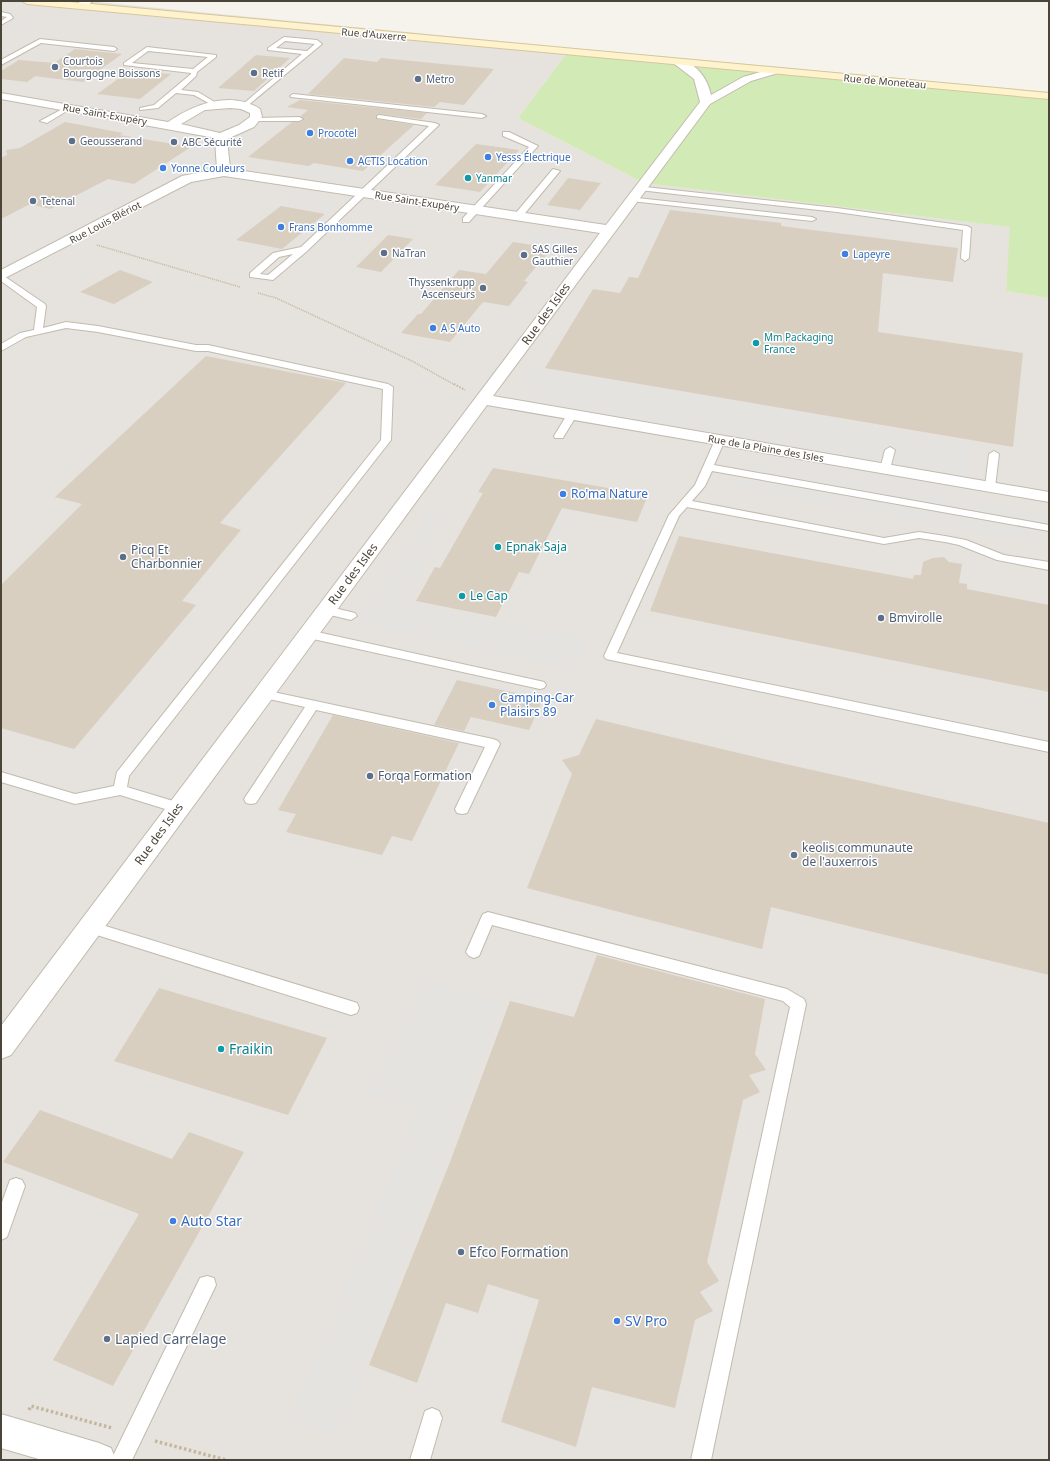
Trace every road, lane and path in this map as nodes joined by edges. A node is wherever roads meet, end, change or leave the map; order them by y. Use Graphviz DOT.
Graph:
graph roads {
  1 [pos="27,1"];
  2 [pos="84,3"];
  3 [pos="1,14"];
  4 [pos="1,24"];
  5 [pos="114,49"];
  6 [pos="307,54"];
  7 [pos="678,62"];
  8 [pos="1,63"];
  9 [pos="721,66"];
  10 [pos="194,71"];
  11 [pos="774,71"];
  12 [pos="745,74"];
  13 [pos="700,75"];
  14 [pos="174,91"];
  15 [pos="1,96"];
  16 [pos="293,96"];
  17 [pos="1049,96"];
  18 [pos="706,102"];
  19 [pos="216,105"];
  20 [pos="244,106"];
  21 [pos="68,108"];
  22 [pos="142,109"];
  23 [pos="482,116"];
  24 [pos="379,117"];
  25 [pos="299,119"];
  26 [pos="256,120"];
  27 [pos="44,121"];
  28 [pos="176,122"];
  29 [pos="506,134"];
  30 [pos="225,135"];
  31 [pos="556,170"];
  32 [pos="218,173"];
  33 [pos="640,188"];
  34 [pos="363,193"];
  35 [pos="631,199"];
  36 [pos="475,210"];
  37 [pos="518,216"];
  38 [pos="812,219"];
  39 [pos="466,220"];
  40 [pos="609,230"];
  41 [pos="74,238"];
  42 [pos="304,249"];
  43 [pos="965,258"];
  44 [pos="1,277"];
  45 [pos="246,289"];
  46 [pos="253,291"];
  47 [pos="38,332"];
  48 [pos="1,348"];
  49 [pos="482,399"];
  50 [pos="572,415"];
  51 [pos="559,436"];
  52 [pos="720,440"];
  53 [pos="890,450"];
  54 [pos="994,454"];
  55 [pos="708,467"];
  56 [pos="885,469"];
  57 [pos="990,487"];
  58 [pos="1049,497"];
  59 [pos="684,503"];
  60 [pos="1049,528"];
  61 [pos="1049,566"];
  62 [pos="326,610"];
  63 [pos="351,616"];
  64 [pos="308,634"];
  65 [pos="540,685"];
  66 [pos="264,694"];
  67 [pos="313,705"];
  68 [pos="1049,747"];
  69 [pos="1,777"];
  70 [pos="120,790"];
  71 [pos="251,799"];
  72 [pos="178,808"];
  73 [pos="462,809"];
  74 [pos="89,927"];
  75 [pos="474,952"];
  76 [pos="351,1008"];
  77 [pos="1,1047"];
  78 [pos="16,1186"];
  79 [pos="1,1231"];
  80 [pos="207,1285"];
  81 [pos="432,1418"];
  82 [pos="1,1431"];
  83 [pos="99,1460"];
  84 [pos="121,1460"];
  85 [pos="420,1460"];
  86 [pos="701,1460"];
  1 -- 2 [label="main road, Rue d'Auxerre"];
  2 -- 7 [label="main road, Rue d'Auxerre"];
  3 -- 4 [label="lane"];
  5 -- 8 [label="lane"];
  6 -- 6 [label="lane"];
  6 -- 20 [label="lane"];
  7 -- 9 [label="main road, Rue d'Auxerre"];
  7 -- 13 [label="street"];
  9 -- 12 [label="main road"];
  9 -- 13 [label="street"];
  10 -- 10 [label="lane"];
  10 -- 14 [label="lane"];
  11 -- 12 [label="street, Rue des Isles"];
  11 -- 17 [label="main road, Rue de Moneteau"];
  12 -- 18 [label="street, Rue des Isles"];
  13 -- 18 [label="street"];
  14 -- 19 [label="lane"];
  14 -- 22 [label="lane"];
  15 -- 21 [label="street, Rue Saint-Exupéry"];
  16 -- 23 [label="lane"];
  18 -- 33 [label="street, Rue des Isles"];
  19 -- 20 [label="street"];
  19 -- 28 [label="street"];
  20 -- 26 [label="street"];
  21 -- 27 [label="lane"];
  21 -- 28 [label="street, Rue Saint-Exupéry"];
  24 -- 34 [label="lane"];
  25 -- 26 [label="lane"];
  26 -- 30 [label="street"];
  28 -- 30 [label="street, Rue Saint-Exupéry"];
  29 -- 36 [label="lane"];
  30 -- 32 [label="street"];
  31 -- 37 [label="lane"];
  32 -- 34 [label="street, Rue Saint-Exupéry"];
  32 -- 41 [label="street, Rue Louis Blériot"];
  33 -- 35 [label="street, Rue des Isles"];
  33 -- 43 [label="lane"];
  34 -- 36 [label="street, Rue Saint-Exupéry"];
  34 -- 42 [label="lane"];
  35 -- 38 [label="lane"];
  35 -- 40 [label="street, Rue des Isles"];
  36 -- 37 [label="street, Rue Saint-Exupéry"];
  36 -- 39 [label="lane"];
  37 -- 40 [label="street, Rue Saint-Exupéry"];
  40 -- 49 [label="street, Rue des Isles"];
  41 -- 44 [label="street, Rue Louis Blériot"];
  41 -- 45 [label="path"];
  42 -- 42 [label="lane"];
  44 -- 47 [label="lane"];
  46 -- 49 [label="path"];
  47 -- 48 [label="lane"];
  47 -- 70 [label="lane"];
  49 -- 50 [label="street, Rue de la Plaine des Isles"];
  49 -- 62 [label="street, Rue des Isles"];
  50 -- 51 [label="lane"];
  50 -- 52 [label="street, Rue de la Plaine des Isles"];
  52 -- 55 [label="lane"];
  52 -- 56 [label="street, Rue de la Plaine des Isles"];
  53 -- 56 [label="lane"];
  54 -- 57 [label="lane"];
  55 -- 59 [label="lane"];
  55 -- 60 [label="lane"];
  56 -- 57 [label="street, Rue de la Plaine des Isles"];
  57 -- 58 [label="street, Rue de la Plaine des Isles"];
  59 -- 61 [label="lane"];
  59 -- 68 [label="lane"];
  62 -- 63 [label="lane"];
  62 -- 64 [label="street, Rue des Isles"];
  64 -- 65 [label="lane"];
  64 -- 66 [label="street, Rue des Isles"];
  66 -- 67 [label="lane"];
  66 -- 72 [label="street, Rue des Isles"];
  67 -- 71 [label="lane"];
  67 -- 73 [label="lane"];
  69 -- 70 [label="lane"];
  70 -- 72 [label="lane"];
  72 -- 74 [label="street, Rue des Isles"];
  74 -- 76 [label="lane"];
  74 -- 77 [label="street, Rue des Isles"];
  75 -- 86 [label="lane"];
  78 -- 79 [label="lane"];
  80 -- 84 [label="lane"];
  81 -- 85 [label="lane"];
  82 -- 83 [label="street"];
}
